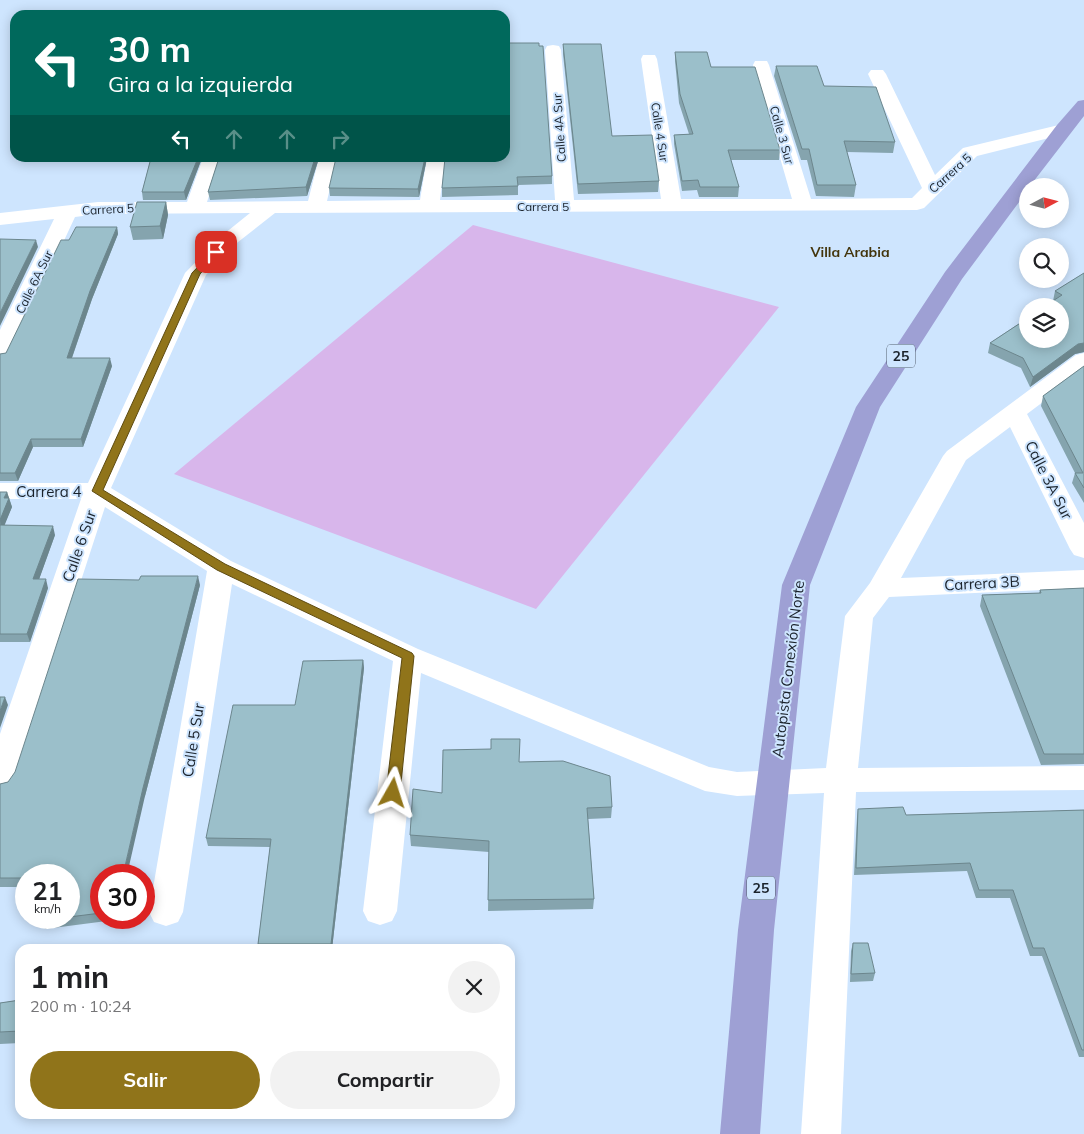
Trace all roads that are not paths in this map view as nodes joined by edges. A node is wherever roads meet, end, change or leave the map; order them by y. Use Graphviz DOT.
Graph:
graph roads {
  1 [pos="553,50"];
  2 [pos="649,59"];
  3 [pos="761,65"];
  4 [pos="877,74"];
  5 [pos="1077,116"];
  6 [pos="211,162"];
  7 [pos="327,162"];
  8 [pos="435,162"];
  9 [pos="932,188"];
  10 [pos="802,204"];
  11 [pos="672,205"];
  12 [pos="429,206"];
  13 [pos="564,206"];
  14 [pos="194,207"];
  15 [pos="270,207"];
  16 [pos="316,207"];
  17 [pos="68,211"];
  18 [pos="0,219"];
  19 [pos="0,354"];
  20 [pos="1084,360"];
  21 [pos="1014,412"];
  22 [pos="0,491"];
  23 [pos="98,491"];
  24 [pos="1084,549"];
  25 [pos="221,567"];
  26 [pos="1084,579"];
  27 [pos="881,588"];
  28 [pos="408,656"];
  29 [pos="1084,778"];
  30 [pos="0,780"];
  31 [pos="841,780"];
  32 [pos="380,911"];
  33 [pos="166,912"];
  34 [pos="740,1134"];
  35 [pos="821,1134"];
  1 -- 13 [label="street, Calle 4A Sur"];
  2 -- 11 [label="street, Calle 4 Sur"];
  3 -- 10 [label="street, Calle 3 Sur"];
  4 -- 9 [label="street"];
  5 -- 9 [label="street, Carrera 5"];
  5 -- 34 [label="highway, Autopista Conexión Norte / 25"];
  6 -- 14 [label="street"];
  7 -- 16 [label="street"];
  8 -- 12 [label="street"];
  9 -- 10 [label="street, Carrera 5"];
  10 -- 11 [label="street, Carrera 5"];
  11 -- 13 [label="street, Carrera 5"];
  12 -- 13 [label="street, Carrera 5"];
  12 -- 16 [label="street, Carrera 5"];
  14 -- 15 [label="street, Carrera 5"];
  14 -- 17 [label="street, Carrera 5"];
  15 -- 16 [label="street, Carrera 5"];
  15 -- 23 [label="street, Calle 6 Sur"];
  17 -- 18 [label="street, Carrera 5"];
  17 -- 19 [label="street, Calle 6A Sur"];
  20 -- 21 [label="street"];
  21 -- 24 [label="street, Calle 3A Sur"];
  21 -- 27 [label="street"];
  22 -- 23 [label="street, Carrera 4"];
  23 -- 25 [label="street"];
  23 -- 30 [label="street, Calle 6 Sur"];
  25 -- 28 [label="street"];
  25 -- 33 [label="street, Calle 5 Sur"];
  26 -- 27 [label="street, Carrera 3B"];
  27 -- 31 [label="street"];
  28 -- 31 [label="street"];
  28 -- 32 [label="street"];
  29 -- 31 [label="street"];
  31 -- 35 [label="street"];
}
